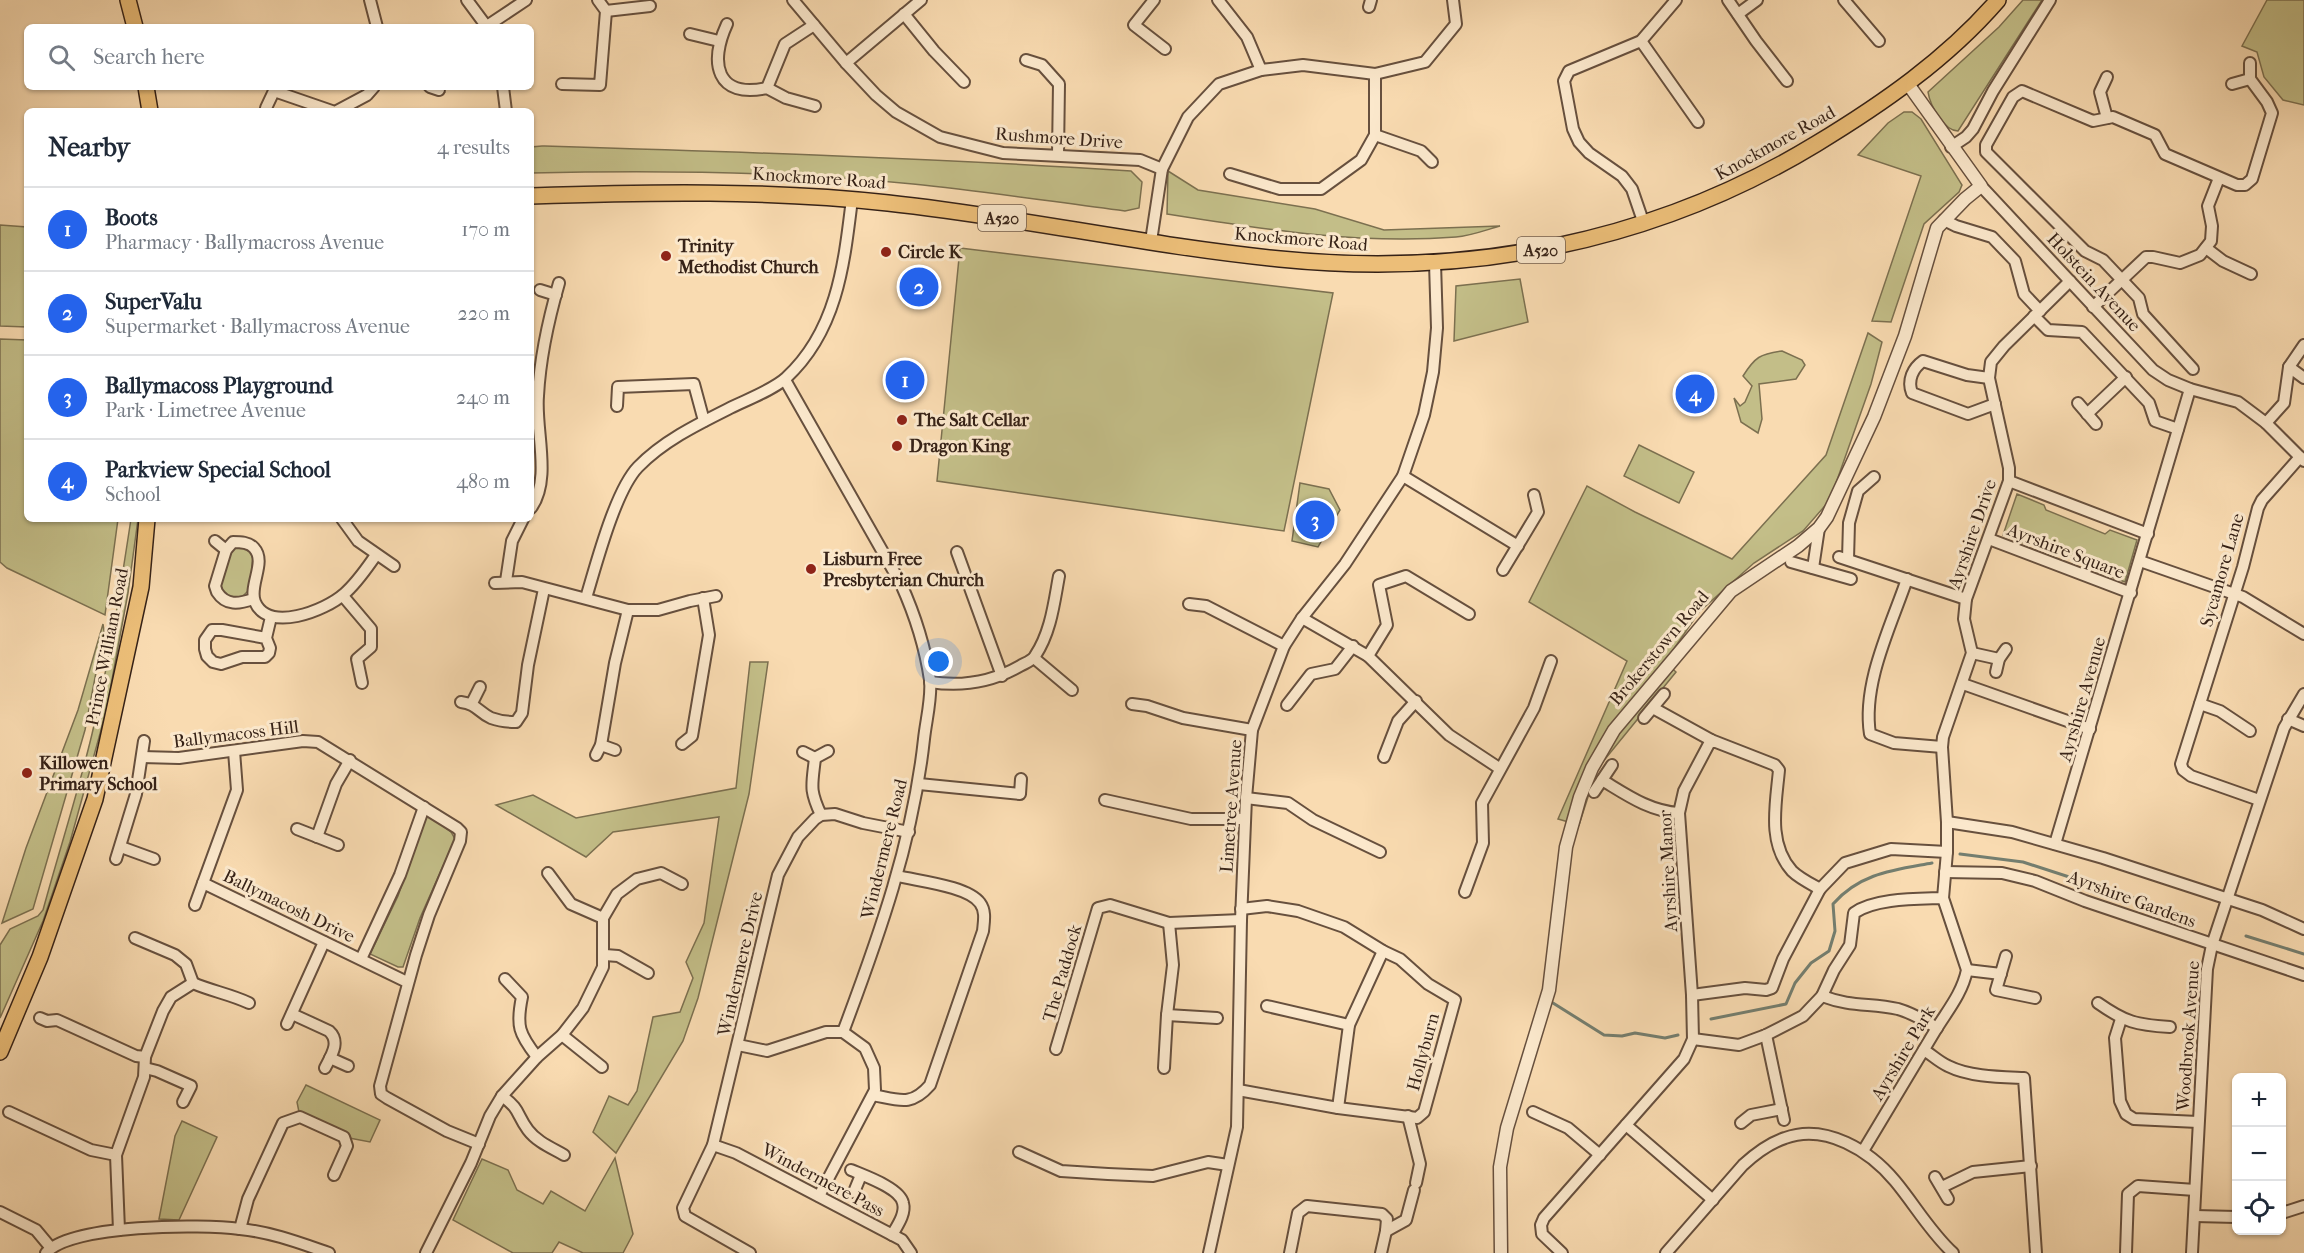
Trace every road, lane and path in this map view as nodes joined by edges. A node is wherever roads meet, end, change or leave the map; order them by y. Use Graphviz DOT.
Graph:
graph roads {
  1 [pos="128,0"];
  2 [pos="370,0"];
  3 [pos="467,0"];
  4 [pos="526,0"];
  5 [pos="598,0"];
  6 [pos="793,0"];
  7 [pos="921,0"];
  8 [pos="1154,0"];
  9 [pos="1218,0"];
  10 [pos="1453,0"];
  11 [pos="1676,0"];
  12 [pos="1728,0"];
  13 [pos="1757,0"];
  14 [pos="1844,0"];
  15 [pos="2050,0"];
  16 [pos="1994,1"];
  17 [pos="650,6"];
  18 [pos="606,11"];
  19 [pos="904,14"];
  20 [pos="1738,14"];
  21 [pos="134,24"];
  22 [pos="376,24"];
  23 [pos="485,24"];
  24 [pos="490,24"];
  25 [pos="727,24"];
  26 [pos="814,25"];
  27 [pos="690,34"];
  28 [pos="719,41"];
  29 [pos="1641,41"];
  30 [pos="1879,41"];
  31 [pos="1165,49"];
  32 [pos="1026,60"];
  33 [pos="846,63"];
  34 [pos="2250,63"];
  35 [pos="1261,70"];
  36 [pos="1375,74"];
  37 [pos="2107,77"];
  38 [pos="2250,79"];
  39 [pos="1787,81"];
  40 [pos="964,82"];
  41 [pos="562,84"];
  42 [pos="1908,84"];
  43 [pos="2232,84"];
  44 [pos="767,88"];
  45 [pos="146,90"];
  46 [pos="371,90"];
  47 [pos="503,90"];
  48 [pos="814,106"];
  49 [pos="150,108"];
  50 [pos="266,108"];
  51 [pos="325,108"];
  52 [pos="340,108"];
  53 [pos="506,108"];
  54 [pos="2107,118"];
  55 [pos="1698,122"];
  56 [pos="1375,135"];
  57 [pos="1951,147"];
  58 [pos="1058,154"];
  59 [pos="1432,162"];
  60 [pos="1162,169"];
  61 [pos="1230,174"];
  62 [pos="2219,178"];
  63 [pos="1981,186"];
  64 [pos="534,196"];
  65 [pos="852,199"];
  66 [pos="1944,220"];
  67 [pos="1644,224"];
  68 [pos="1151,241"];
  69 [pos="2206,249"];
  70 [pos="1435,263"];
  71 [pos="2251,274"];
  72 [pos="2070,281"];
  73 [pos="2122,281"];
  74 [pos="559,284"];
  75 [pos="540,290"];
  76 [pos="556,295"];
  77 [pos="2093,307"];
  78 [pos="2037,314"];
  79 [pos="2304,345"];
  80 [pos="2289,367"];
  81 [pos="2193,369"];
  82 [pos="2126,377"];
  83 [pos="1989,378"];
  84 [pos="2304,378"];
  85 [pos="785,380"];
  86 [pos="2190,389"];
  87 [pos="2078,403"];
  88 [pos="1995,404"];
  89 [pos="617,406"];
  90 [pos="2087,414"];
  91 [pos="704,421"];
  92 [pos="2266,423"];
  93 [pos="2096,424"];
  94 [pos="2178,429"];
  95 [pos="2302,459"];
  96 [pos="1403,476"];
  97 [pos="1874,477"];
  98 [pos="2009,481"];
  99 [pos="1534,495"];
  100 [pos="534,502"];
  101 [pos="147,522"];
  102 [pos="344,522"];
  103 [pos="522,522"];
  104 [pos="1819,528"];
  105 [pos="2148,534"];
  106 [pos="1989,539"];
  107 [pos="215,541"];
  108 [pos="1518,546"];
  109 [pos="225,550"];
  110 [pos="957,552"];
  111 [pos="376,555"];
  112 [pos="2140,561"];
  113 [pos="1791,562"];
  114 [pos="394,566"];
  115 [pos="1812,568"];
  116 [pos="1503,570"];
  117 [pos="1059,576"];
  118 [pos="1851,579"];
  119 [pos="1907,579"];
  120 [pos="544,589"];
  121 [pos="2131,593"];
  122 [pos="2233,594"];
  123 [pos="343,596"];
  124 [pos="716,596"];
  125 [pos="586,598"];
  126 [pos="703,598"];
  127 [pos="253,599"];
  128 [pos="1966,599"];
  129 [pos="1189,604"];
  130 [pos="628,610"];
  131 [pos="1469,614"];
  132 [pos="271,617"];
  133 [pos="1302,618"];
  134 [pos="2304,634"];
  135 [pos="266,638"];
  136 [pos="1284,646"];
  137 [pos="1353,646"];
  138 [pos="2006,649"];
  139 [pos="1972,653"];
  140 [pos="1368,656"];
  141 [pos="1034,658"];
  142 [pos="1999,659"];
  143 [pos="1551,661"];
  144 [pos="1996,672"];
  145 [pos="1002,676"];
  146 [pos="930,682"];
  147 [pos="362,683"];
  148 [pos="1962,684"];
  149 [pos="480,687"];
  150 [pos="1072,690"];
  151 [pos="1664,694"];
  152 [pos="2304,694"];
  153 [pos="1416,701"];
  154 [pos="1132,704"];
  155 [pos="2200,704"];
  156 [pos="1287,705"];
  157 [pos="1653,708"];
  158 [pos="1644,718"];
  159 [pos="2288,719"];
  160 [pos="2304,726"];
  161 [pos="2090,729"];
  162 [pos="1252,730"];
  163 [pos="2250,731"];
  164 [pos="1711,740"];
  165 [pos="144,741"];
  166 [pos="682,744"];
  167 [pos="1942,747"];
  168 [pos="615,750"];
  169 [pos="234,751"];
  170 [pos="828,751"];
  171 [pos="803,752"];
  172 [pos="1384,756"];
  173 [pos="142,757"];
  174 [pos="815,758"];
  175 [pos="350,760"];
  176 [pos="1612,765"];
  177 [pos="1499,768"];
  178 [pos="1021,779"];
  179 [pos="1602,780"];
  180 [pos="919,784"];
  181 [pos="1594,792"];
  182 [pos="1246,798"];
  183 [pos="1105,800"];
  184 [pos="2259,800"];
  185 [pos="424,807"];
  186 [pos="1679,813"];
  187 [pos="821,816"];
  188 [pos="1245,819"];
  189 [pos="1947,822"];
  190 [pos="297,829"];
  191 [pos="909,832"];
  192 [pos="317,837"];
  193 [pos="2055,844"];
  194 [pos="338,845"];
  195 [pos="121,846"];
  196 [pos="1380,852"];
  197 [pos="1947,852"];
  198 [pos="116,859"];
  199 [pos="154,859"];
  200 [pos="1945,872"];
  201 [pos="548,873"];
  202 [pos="898,876"];
  203 [pos="203,883"];
  204 [pos="682,884"];
  205 [pos="1820,889"];
  206 [pos="1465,892"];
  207 [pos="1943,898"];
  208 [pos="2227,899"];
  209 [pos="195,905"];
  210 [pos="1241,909"];
  211 [pos="603,918"];
  212 [pos="1241,920"];
  213 [pos="1169,923"];
  214 [pos="2304,929"];
  215 [pos="135,938"];
  216 [pos="324,942"];
  217 [pos="2212,945"];
  218 [pos="1383,951"];
  219 [pos="605,955"];
  220 [pos="2006,956"];
  221 [pos="361,959"];
  222 [pos="1967,970"];
  223 [pos="648,973"];
  224 [pos="2001,974"];
  225 [pos="2304,975"];
  226 [pos="505,979"];
  227 [pos="407,982"];
  228 [pos="193,983"];
  229 [pos="1692,994"];
  230 [pos="1822,996"];
  231 [pos="2035,998"];
  232 [pos="249,1003"];
  233 [pos="2097,1003"];
  234 [pos="1267,1006"];
  235 [pos="1167,1015"];
  236 [pos="40,1018"];
  237 [pos="1217,1018"];
  238 [pos="2121,1019"];
  239 [pos="1349,1025"];
  240 [pos="2170,1027"];
  241 [pos="1937,1028"];
  242 [pos="843,1032"];
  243 [pos="562,1035"];
  244 [pos="1766,1035"];
  245 [pos="1693,1039"];
  246 [pos="738,1045"];
  247 [pos="1056,1049"];
  248 [pos="1924,1050"];
  249 [pos="0,1052"];
  250 [pos="537,1057"];
  251 [pos="145,1062"];
  252 [pos="348,1066"];
  253 [pos="602,1066"];
  254 [pos="1164,1068"];
  255 [pos="1238,1090"];
  256 [pos="873,1095"];
  257 [pos="502,1096"];
  258 [pos="183,1102"];
  259 [pos="1338,1108"];
  260 [pos="9,1112"];
  261 [pos="1533,1112"];
  262 [pos="1408,1116"];
  263 [pos="2198,1122"];
  264 [pos="1741,1123"];
  265 [pos="1626,1125"];
  266 [pos="479,1144"];
  267 [pos="713,1145"];
  268 [pos="1863,1151"];
  269 [pos="1018,1152"];
  270 [pos="116,1155"];
  271 [pos="564,1155"];
  272 [pos="1600,1155"];
  273 [pos="1228,1165"];
  274 [pos="2031,1166"];
  275 [pos="334,1175"];
  276 [pos="1935,1177"];
  277 [pos="1942,1187"];
  278 [pos="2195,1190"];
  279 [pos="854,1191"];
  280 [pos="819,1196"];
  281 [pos="1948,1199"];
  282 [pos="1713,1200"];
  283 [pos="2304,1206"];
  284 [pos="0,1212"];
  285 [pos="2286,1212"];
  286 [pos="2195,1216"];
  287 [pos="2232,1217"];
  288 [pos="240,1229"];
  289 [pos="119,1230"];
  290 [pos="1386,1231"];
  291 [pos="892,1235"];
  292 [pos="48,1250"];
  293 [pos="329,1253"];
  294 [pos="426,1253"];
  295 [pos="750,1253"];
  296 [pos="911,1253"];
  297 [pos="1209,1253"];
  298 [pos="1290,1253"];
  299 [pos="1381,1253"];
  300 [pos="1501,1253"];
  301 [pos="1562,1253"];
  302 [pos="1666,1253"];
  303 [pos="1953,1253"];
  304 [pos="2036,1253"];
  305 [pos="2126,1253"];
  306 [pos="2192,1253"];
  1 -- 21 [label="main road"];
  2 -- 22 [label="street"];
  3 -- 23 [label="street"];
  4 -- 24 [label="street"];
  5 -- 18 [label="street"];
  6 -- 26 [label="street, Rushmore Drive"];
  7 -- 19 [label="street"];
  8 -- 31 [label="street"];
  9 -- 35 [label="street"];
  10 -- 36 [label="street"];
  11 -- 29 [label="street"];
  12 -- 20 [label="street"];
  13 -- 20 [label="street"];
  14 -- 30 [label="street"];
  15 -- 57 [label="street"];
  16 -- 42 [label="main road, Knockmore Road / A520"];
  17 -- 18 [label="street"];
  18 -- 41 [label="street"];
  19 -- 33 [label="street"];
  19 -- 40 [label="street"];
  20 -- 39 [label="street"];
  25 -- 28 [label="street"];
  26 -- 33 [label="street, Rushmore Drive"];
  26 -- 44 [label="street"];
  27 -- 28 [label="street"];
  28 -- 44 [label="street"];
  29 -- 55 [label="street"];
  29 -- 67 [label="street"];
  32 -- 58 [label="street"];
  33 -- 58 [label="street, Rushmore Drive"];
  34 -- 38 [label="street"];
  35 -- 36 [label="street"];
  35 -- 60 [label="street"];
  36 -- 56 [label="street"];
  37 -- 54 [label="street"];
  38 -- 43 [label="street"];
  38 -- 62 [label="street"];
  42 -- 57 [label="street"];
  42 -- 67 [label="main road, Knockmore Road / A520"];
  44 -- 48 [label="street"];
  45 -- 49 [label="main road"];
  46 -- 52 [label="street"];
  47 -- 53 [label="street"];
  50 -- 51 [label="street"];
  54 -- 62 [label="street"];
  54 -- 73 [label="street"];
  56 -- 59 [label="street"];
  56 -- 61 [label="street"];
  57 -- 63 [label="street"];
  58 -- 60 [label="street, Rushmore Drive"];
  60 -- 68 [label="street"];
  62 -- 69 [label="street"];
  63 -- 66 [label="street, Brokerstown Road"];
  63 -- 72 [label="street, Holstein Avenue"];
  64 -- 65 [label="main road, Knockmore Road / A520"];
  65 -- 68 [label="main road, Knockmore Road / A520"];
  65 -- 85 [label="street"];
  66 -- 78 [label="street"];
  66 -- 104 [label="street, Brokerstown Road"];
  67 -- 70 [label="main road, Knockmore Road / A520"];
  68 -- 70 [label="main road, Knockmore Road / A520"];
  69 -- 71 [label="street"];
  69 -- 73 [label="street"];
  70 -- 96 [label="street, Limetree Avenue"];
  72 -- 77 [label="street, Holstein Avenue"];
  72 -- 78 [label="street"];
  73 -- 77 [label="street"];
  73 -- 81 [label="street"];
  74 -- 76 [label="street"];
  75 -- 76 [label="street"];
  76 -- 100 [label="street"];
  77 -- 86 [label="street, Holstein Avenue"];
  78 -- 82 [label="street"];
  78 -- 83 [label="street"];
  79 -- 80 [label="street"];
  80 -- 84 [label="street"];
  80 -- 92 [label="street"];
  82 -- 90 [label="street"];
  82 -- 94 [label="street"];
  83 -- 88 [label="street, Ayrshire Drive"];
  83 -- 88 [label="street"];
  85 -- 91 [label="street"];
  85 -- 146 [label="street, Windermere Road"];
  86 -- 92 [label="street, Holstein Avenue"];
  86 -- 94 [label="street, Ayrshire Avenue"];
  87 -- 90 [label="street"];
  88 -- 98 [label="street, Ayrshire Drive"];
  89 -- 91 [label="street"];
  90 -- 93 [label="street"];
  91 -- 125 [label="street"];
  92 -- 95 [label="street, Holstein Avenue"];
  94 -- 105 [label="street, Ayrshire Avenue"];
  95 -- 122 [label="street, Sycamore Lane"];
  96 -- 108 [label="street"];
  96 -- 133 [label="street, Limetree Avenue"];
  97 -- 119 [label="street"];
  98 -- 105 [label="street"];
  98 -- 106 [label="street, Ayrshire Drive"];
  99 -- 108 [label="street"];
  101 -- 249 [label="main road, Prince William Road"];
  102 -- 111 [label="street"];
  103 -- 120 [label="street"];
  104 -- 115 [label="street"];
  104 -- 300 [label="street, Brokerstown Road"];
  105 -- 112 [label="street, Ayrshire Avenue"];
  106 -- 121 [label="street, Ayrshire Square"];
  106 -- 128 [label="street, Ayrshire Drive"];
  107 -- 109 [label="street"];
  108 -- 116 [label="street"];
  109 -- 127 [label="street"];
  109 -- 127 [label="street"];
  110 -- 145 [label="street"];
  111 -- 114 [label="street"];
  111 -- 123 [label="street"];
  112 -- 121 [label="street, Ayrshire Avenue"];
  112 -- 122 [label="street"];
  113 -- 115 [label="street"];
  115 -- 118 [label="street"];
  117 -- 141 [label="street"];
  119 -- 128 [label="street"];
  119 -- 167 [label="street"];
  120 -- 125 [label="street"];
  120 -- 149 [label="street"];
  121 -- 161 [label="street, Ayrshire Avenue"];
  122 -- 134 [label="street"];
  122 -- 155 [label="street, Sycamore Lane"];
  123 -- 132 [label="street"];
  123 -- 147 [label="street"];
  124 -- 126 [label="street"];
  125 -- 130 [label="street"];
  126 -- 130 [label="street"];
  126 -- 166 [label="street"];
  127 -- 132 [label="street"];
  128 -- 139 [label="street, Ayrshire Drive"];
  129 -- 136 [label="street"];
  130 -- 168 [label="street"];
  131 -- 140 [label="street"];
  132 -- 135 [label="street"];
  133 -- 136 [label="street, Limetree Avenue"];
  133 -- 137 [label="street"];
  135 -- 135 [label="street"];
  136 -- 162 [label="street, Limetree Avenue"];
  137 -- 140 [label="street"];
  137 -- 156 [label="street"];
  138 -- 142 [label="street"];
  139 -- 142 [label="street"];
  139 -- 148 [label="street"];
  140 -- 153 [label="street"];
  141 -- 145 [label="street"];
  141 -- 150 [label="street"];
  142 -- 144 [label="street"];
  143 -- 177 [label="street"];
  145 -- 146 [label="street"];
  146 -- 180 [label="street, Windermere Road"];
  148 -- 161 [label="street"];
  148 -- 167 [label="street"];
  151 -- 157 [label="street"];
  152 -- 159 [label="street, Woodbrook Avenue"];
  153 -- 172 [label="street"];
  153 -- 177 [label="street"];
  154 -- 162 [label="street"];
  155 -- 163 [label="street"];
  155 -- 184 [label="street, Sycamore Lane"];
  157 -- 158 [label="street"];
  157 -- 164 [label="street"];
  159 -- 160 [label="street"];
  159 -- 184 [label="street, Woodbrook Avenue"];
  161 -- 193 [label="street, Ayrshire Avenue"];
  162 -- 182 [label="street, Limetree Avenue"];
  164 -- 186 [label="street, Ayrshire Manor"];
  164 -- 205 [label="street"];
  165 -- 173 [label="street"];
  167 -- 189 [label="street"];
  169 -- 173 [label="street, Ballymacoss Hill"];
  169 -- 175 [label="street, Ballymacoss Hill"];
  169 -- 203 [label="street, Ballymacosh Drive"];
  170 -- 174 [label="street"];
  171 -- 174 [label="street"];
  173 -- 195 [label="street"];
  174 -- 187 [label="street"];
  175 -- 185 [label="street, Ballymacoss Hill"];
  175 -- 192 [label="street"];
  176 -- 179 [label="street"];
  177 -- 206 [label="street"];
  178 -- 180 [label="street"];
  179 -- 181 [label="street"];
  179 -- 186 [label="street"];
  180 -- 191 [label="street, Windermere Road"];
  182 -- 188 [label="street, Limetree Avenue"];
  182 -- 196 [label="street"];
  183 -- 188 [label="street"];
  184 -- 208 [label="street, Woodbrook Avenue"];
  185 -- 221 [label="street"];
  185 -- 227 [label="street, Ballymacoss Hill"];
  186 -- 229 [label="street, Ayrshire Manor"];
  187 -- 191 [label="street"];
  187 -- 246 [label="street, Windermere Drive"];
  188 -- 210 [label="street, Limetree Avenue"];
  189 -- 193 [label="street"];
  189 -- 197 [label="street"];
  190 -- 192 [label="street"];
  191 -- 202 [label="street, Windermere Road"];
  192 -- 194 [label="street"];
  193 -- 208 [label="street"];
  195 -- 198 [label="street"];
  195 -- 199 [label="street"];
  197 -- 200 [label="street"];
  197 -- 205 [label="street"];
  200 -- 207 [label="street"];
  200 -- 217 [label="street, Ayrshire Gardens"];
  201 -- 211 [label="street"];
  202 -- 242 [label="street, Windermere Road"];
  202 -- 256 [label="street"];
  203 -- 209 [label="street, Ballymacosh Drive"];
  203 -- 216 [label="street, Ballymacosh Drive"];
  204 -- 211 [label="street"];
  205 -- 229 [label="street"];
  207 -- 222 [label="street"];
  207 -- 230 [label="street"];
  208 -- 214 [label="street"];
  208 -- 217 [label="street, Woodbrook Avenue"];
  210 -- 212 [label="street, Limetree Avenue"];
  210 -- 218 [label="street, Hollyburn"];
  211 -- 219 [label="street"];
  212 -- 213 [label="street, The Paddock"];
  212 -- 255 [label="street, Limetree Avenue"];
  213 -- 235 [label="street"];
  213 -- 247 [label="street, The Paddock"];
  215 -- 228 [label="street"];
  216 -- 221 [label="street, Ballymacosh Drive"];
  216 -- 252 [label="street"];
  217 -- 225 [label="street, Ayrshire Gardens"];
  217 -- 263 [label="street, Woodbrook Avenue"];
  218 -- 239 [label="street"];
  218 -- 262 [label="street, Hollyburn"];
  219 -- 223 [label="street"];
  219 -- 243 [label="street"];
  220 -- 224 [label="street"];
  221 -- 227 [label="street"];
  222 -- 224 [label="street"];
  222 -- 241 [label="street, Ayrshire Park"];
  224 -- 231 [label="street"];
  226 -- 250 [label="street"];
  227 -- 266 [label="street, Ballymacoss Hill"];
  228 -- 232 [label="street"];
  228 -- 251 [label="street"];
  229 -- 245 [label="street, Ayrshire Manor"];
  230 -- 241 [label="street"];
  230 -- 244 [label="street"];
  233 -- 238 [label="street"];
  234 -- 239 [label="street"];
  235 -- 237 [label="street"];
  235 -- 254 [label="street"];
  236 -- 251 [label="street"];
  238 -- 240 [label="street"];
  238 -- 263 [label="street"];
  239 -- 259 [label="street"];
  241 -- 248 [label="street, Ayrshire Park"];
  242 -- 246 [label="street"];
  242 -- 256 [label="street"];
  243 -- 250 [label="street"];
  243 -- 253 [label="street"];
  244 -- 245 [label="street"];
  244 -- 264 [label="street"];
  245 -- 265 [label="street"];
  246 -- 267 [label="street, Windermere Drive"];
  248 -- 268 [label="street, Ayrshire Park"];
  248 -- 274 [label="street"];
  250 -- 257 [label="street"];
  251 -- 258 [label="street"];
  251 -- 270 [label="street"];
  255 -- 259 [label="street, Hollyburn"];
  255 -- 273 [label="street, Limetree Avenue"];
  256 -- 280 [label="street"];
  257 -- 266 [label="street"];
  257 -- 271 [label="street"];
  259 -- 262 [label="street, Hollyburn"];
  260 -- 270 [label="street"];
  261 -- 272 [label="street"];
  262 -- 290 [label="street, Hollyburn"];
  263 -- 278 [label="street, Woodbrook Avenue"];
  265 -- 272 [label="street"];
  265 -- 282 [label="street"];
  266 -- 294 [label="street"];
  267 -- 280 [label="street, Windermere Pass"];
  267 -- 295 [label="street, Windermere Drive"];
  268 -- 282 [label="street"];
  268 -- 303 [label="street"];
  269 -- 273 [label="street"];
  270 -- 289 [label="street"];
  272 -- 301 [label="street"];
  273 -- 297 [label="street, Limetree Avenue"];
  274 -- 277 [label="street"];
  274 -- 304 [label="street"];
  275 -- 288 [label="street"];
  276 -- 277 [label="street"];
  277 -- 281 [label="street"];
  278 -- 286 [label="street, Woodbrook Avenue"];
  278 -- 305 [label="street"];
  279 -- 291 [label="street"];
  280 -- 291 [label="street, Windermere Pass"];
  282 -- 302 [label="street"];
  283 -- 285 [label="street"];
  284 -- 292 [label="street"];
  286 -- 287 [label="street"];
  286 -- 306 [label="street, Woodbrook Avenue"];
  288 -- 289 [label="street"];
  288 -- 293 [label="street"];
  289 -- 292 [label="street"];
  290 -- 298 [label="street"];
  290 -- 299 [label="street"];
  291 -- 296 [label="street, Windermere Pass"];
}
